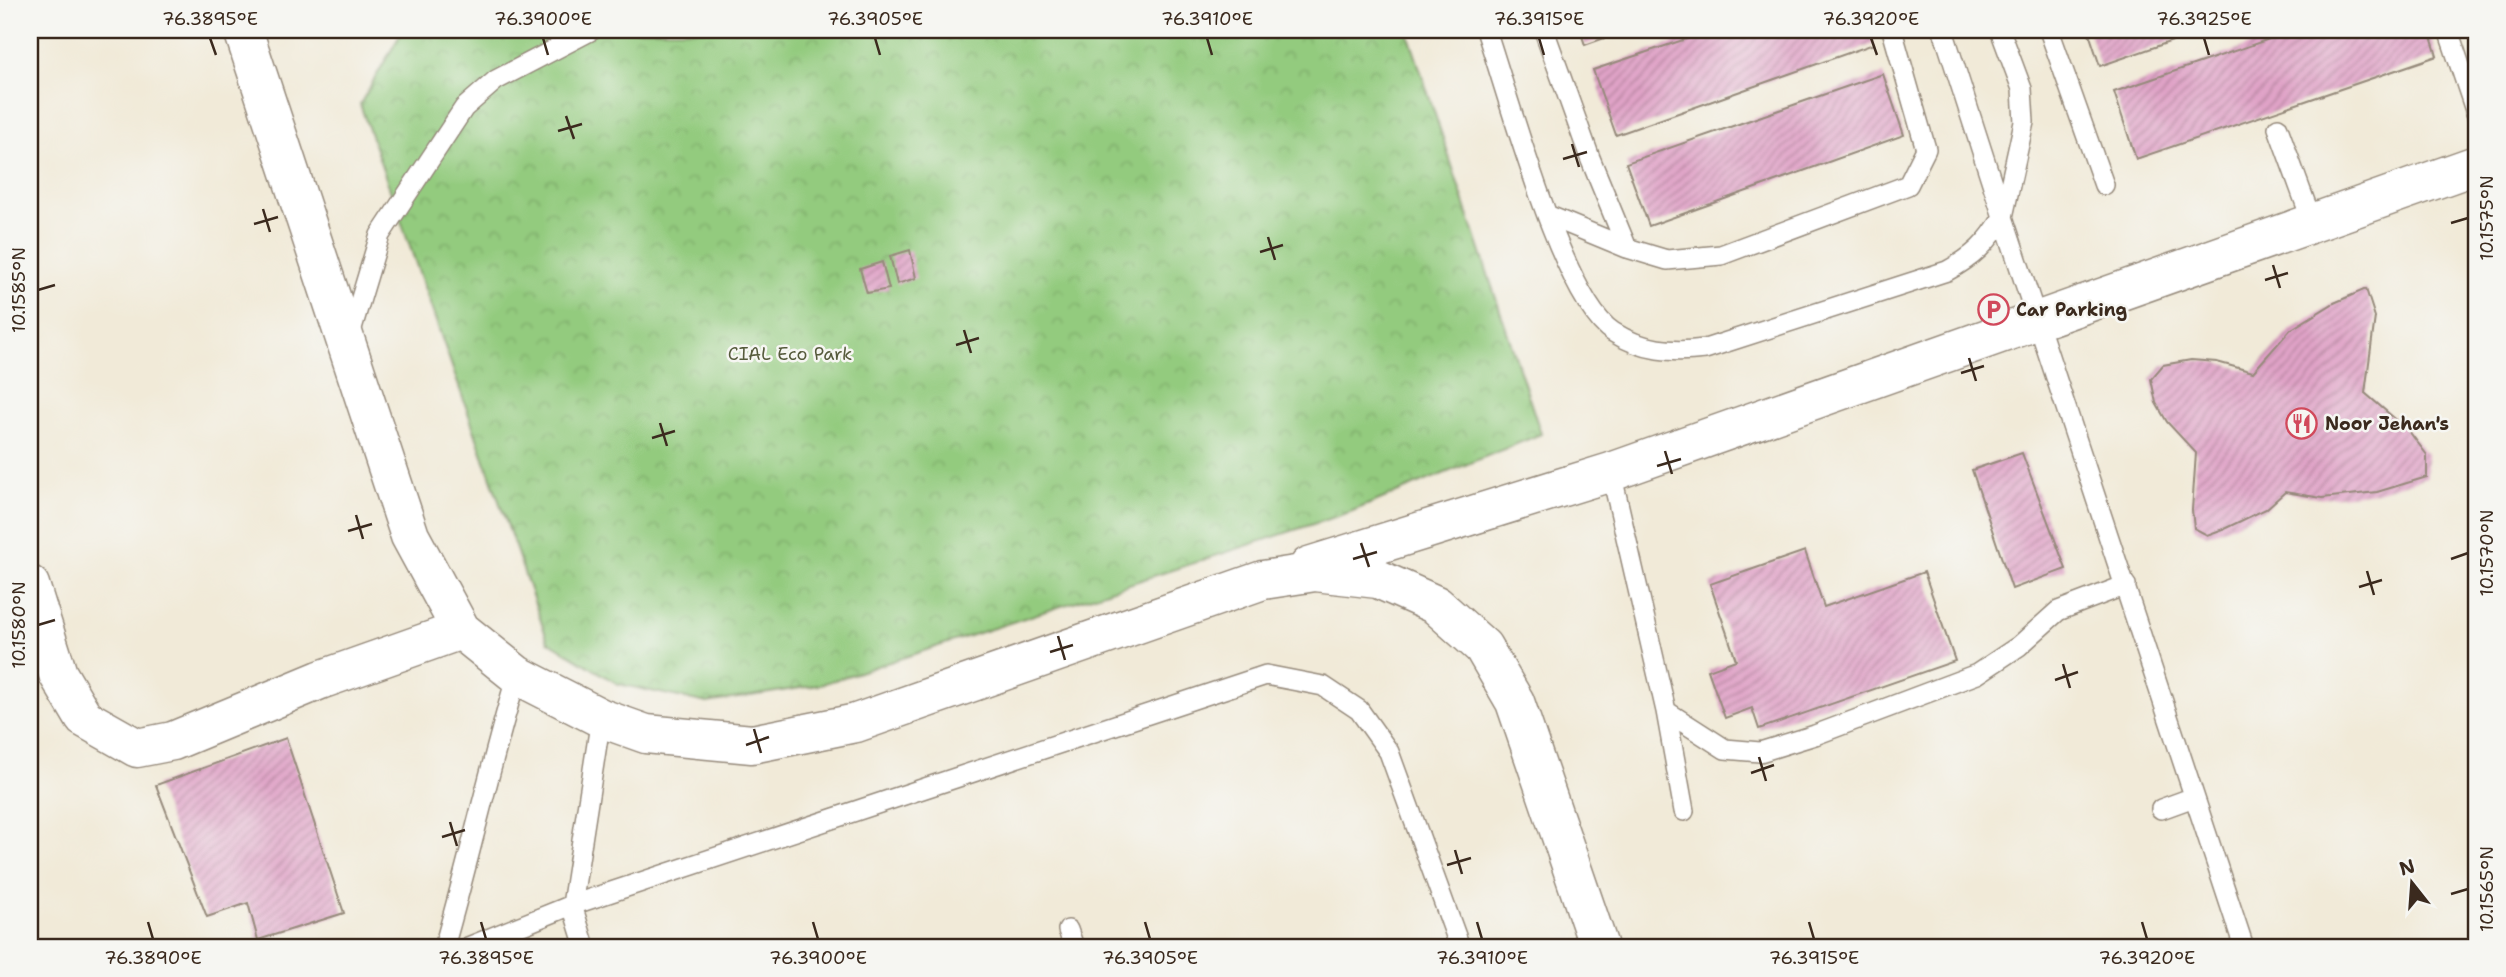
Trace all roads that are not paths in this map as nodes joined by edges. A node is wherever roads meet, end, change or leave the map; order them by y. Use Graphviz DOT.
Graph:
graph roads {
  1 [pos="243,30"];
  2 [pos="592,30"];
  3 [pos="1486,30"];
  4 [pos="1544,30"];
  5 [pos="1892,30"];
  6 [pos="1943,30"];
  7 [pos="2000,30"];
  8 [pos="2049,30"];
  9 [pos="2448,30"];
  10 [pos="2476,113"];
  11 [pos="2278,128"];
  12 [pos="2476,165"];
  13 [pos="2104,185"];
  14 [pos="1548,215"];
  15 [pos="2003,218"];
  16 [pos="2313,224"];
  17 [pos="1627,248"];
  18 [pos="2039,322"];
  19 [pos="347,346"];
  20 [pos="1611,472"];
  21 [pos="1263,580"];
  22 [pos="30,585"];
  23 [pos="2126,585"];
  24 [pos="461,630"];
  25 [pos="517,675"];
  26 [pos="1666,710"];
  27 [pos="601,718"];
  28 [pos="2194,797"];
  29 [pos="2161,809"];
  30 [pos="1684,811"];
  31 [pos="572,905"];
  32 [pos="444,947"];
  33 [pos="468,947"];
  34 [pos="585,947"];
  35 [pos="1460,947"];
  36 [pos="1599,947"];
  37 [pos="2244,947"];
  1 -- 19 [label="street"];
  2 -- 19 [label="lane"];
  3 -- 14 [label="lane"];
  4 -- 17 [label="lane"];
  5 -- 17 [label="lane"];
  6 -- 15 [label="lane"];
  7 -- 15 [label="lane"];
  8 -- 13 [label="lane"];
  9 -- 10 [label="lane"];
  11 -- 16 [label="lane"];
  12 -- 16 [label="street"];
  14 -- 15 [label="lane"];
  14 -- 17 [label="lane"];
  15 -- 18 [label="lane"];
  16 -- 18 [label="street"];
  18 -- 20 [label="street"];
  18 -- 23 [label="lane"];
  19 -- 24 [label="street"];
  20 -- 21 [label="street"];
  20 -- 26 [label="lane"];
  21 -- 27 [label="street"];
  21 -- 36 [label="street"];
  22 -- 24 [label="street"];
  23 -- 26 [label="lane"];
  23 -- 28 [label="lane"];
  24 -- 25 [label="street"];
  25 -- 27 [label="street"];
  25 -- 32 [label="lane"];
  26 -- 30 [label="lane"];
  27 -- 31 [label="lane"];
  28 -- 29 [label="lane"];
  28 -- 37 [label="lane"];
  31 -- 33 [label="lane"];
  31 -- 34 [label="lane"];
  31 -- 35 [label="lane"];
}
